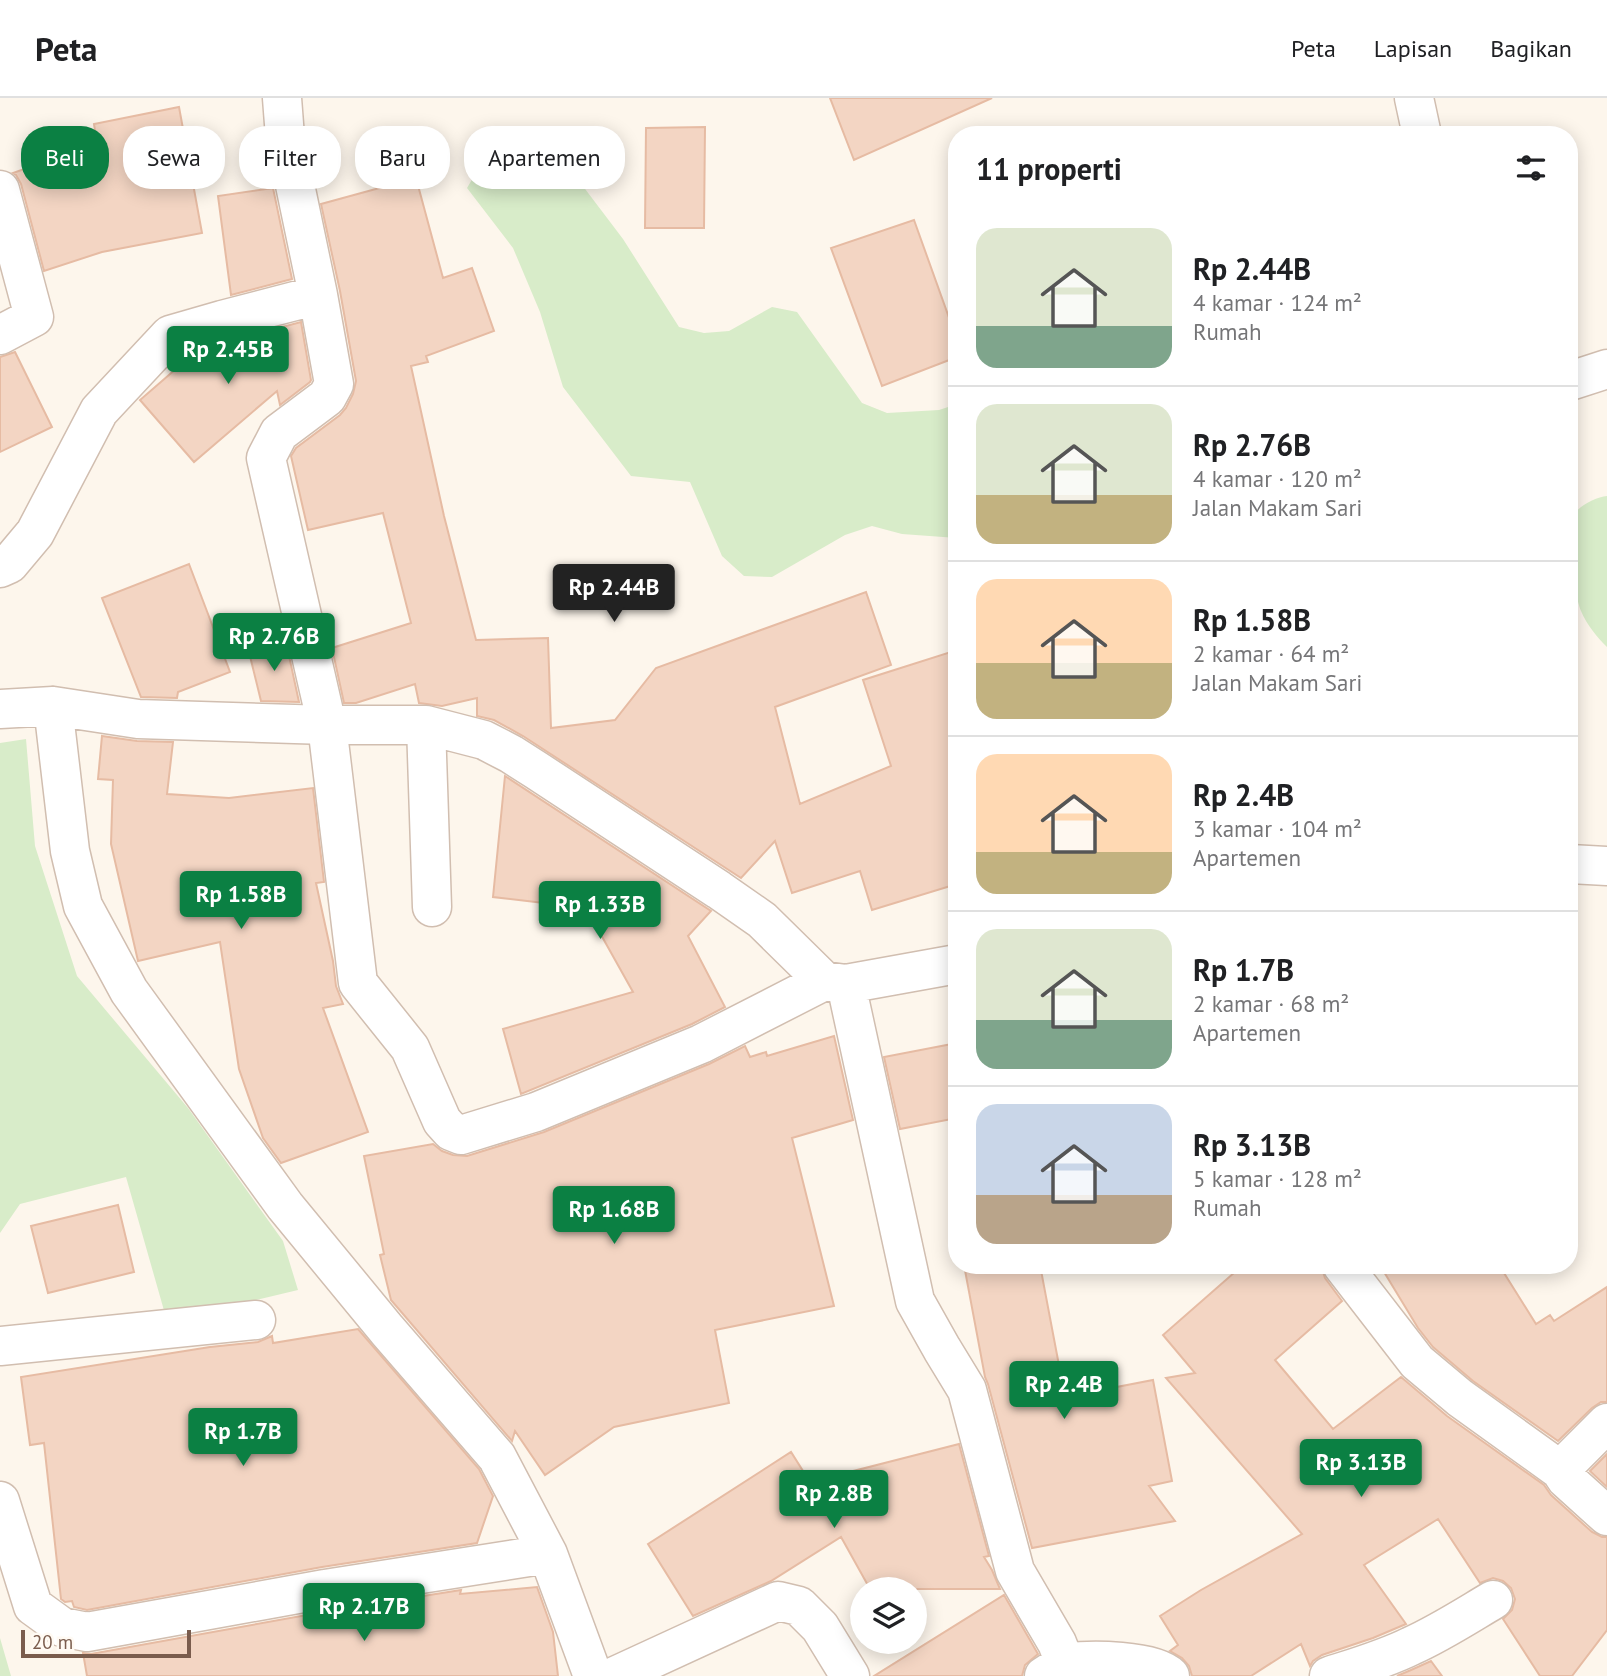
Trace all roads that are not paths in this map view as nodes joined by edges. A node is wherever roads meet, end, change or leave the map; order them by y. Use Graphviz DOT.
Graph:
graph roads {
  1 [pos="282,98"];
  2 [pos="1414,98"];
  3 [pos="1420,126"];
  4 [pos="0,190"];
  5 [pos="318,295"];
  6 [pos="0,335"];
  7 [pos="1607,369"];
  8 [pos="1578,379"];
  9 [pos="0,568"];
  10 [pos="53,706"];
  11 [pos="0,709"];
  12 [pos="327,725"];
  13 [pos="426,725"];
  14 [pos="1578,864"];
  15 [pos="1607,866"];
  16 [pos="432,907"];
  17 [pos="948,965"];
  18 [pos="835,983"];
  19 [pos="1349,1274"];
  20 [pos="256,1320"];
  21 [pos="0,1346"];
  22 [pos="1607,1423"];
  23 [pos="1560,1470"];
  24 [pos="0,1501"];
  25 [pos="1607,1517"];
  26 [pos="548,1553"];
  27 [pos="1493,1600"];
  28 [pos="1055,1670"];
  29 [pos="593,1676"];
  30 [pos="615,1676"];
  31 [pos="850,1676"];
  32 [pos="1170,1676"];
  33 [pos="1329,1676"];
  1 -- 5 [label="street"];
  2 -- 3 [label="street"];
  4 -- 6 [label="street"];
  5 -- 9 [label="street"];
  5 -- 12 [label="street"];
  7 -- 8 [label="street"];
  10 -- 11 [label="street"];
  10 -- 12 [label="street"];
  10 -- 26 [label="street"];
  12 -- 13 [label="street"];
  12 -- 18 [label="street"];
  13 -- 16 [label="street"];
  13 -- 18 [label="street"];
  14 -- 15 [label="street"];
  17 -- 18 [label="street"];
  18 -- 28 [label="street"];
  19 -- 23 [label="street"];
  20 -- 21 [label="street"];
  22 -- 23 [label="street"];
  23 -- 25 [label="street"];
  24 -- 26 [label="street"];
  26 -- 29 [label="street"];
  27 -- 33 [label="street"];
  28 -- 32 [label="street"];
  30 -- 31 [label="street"];
}
